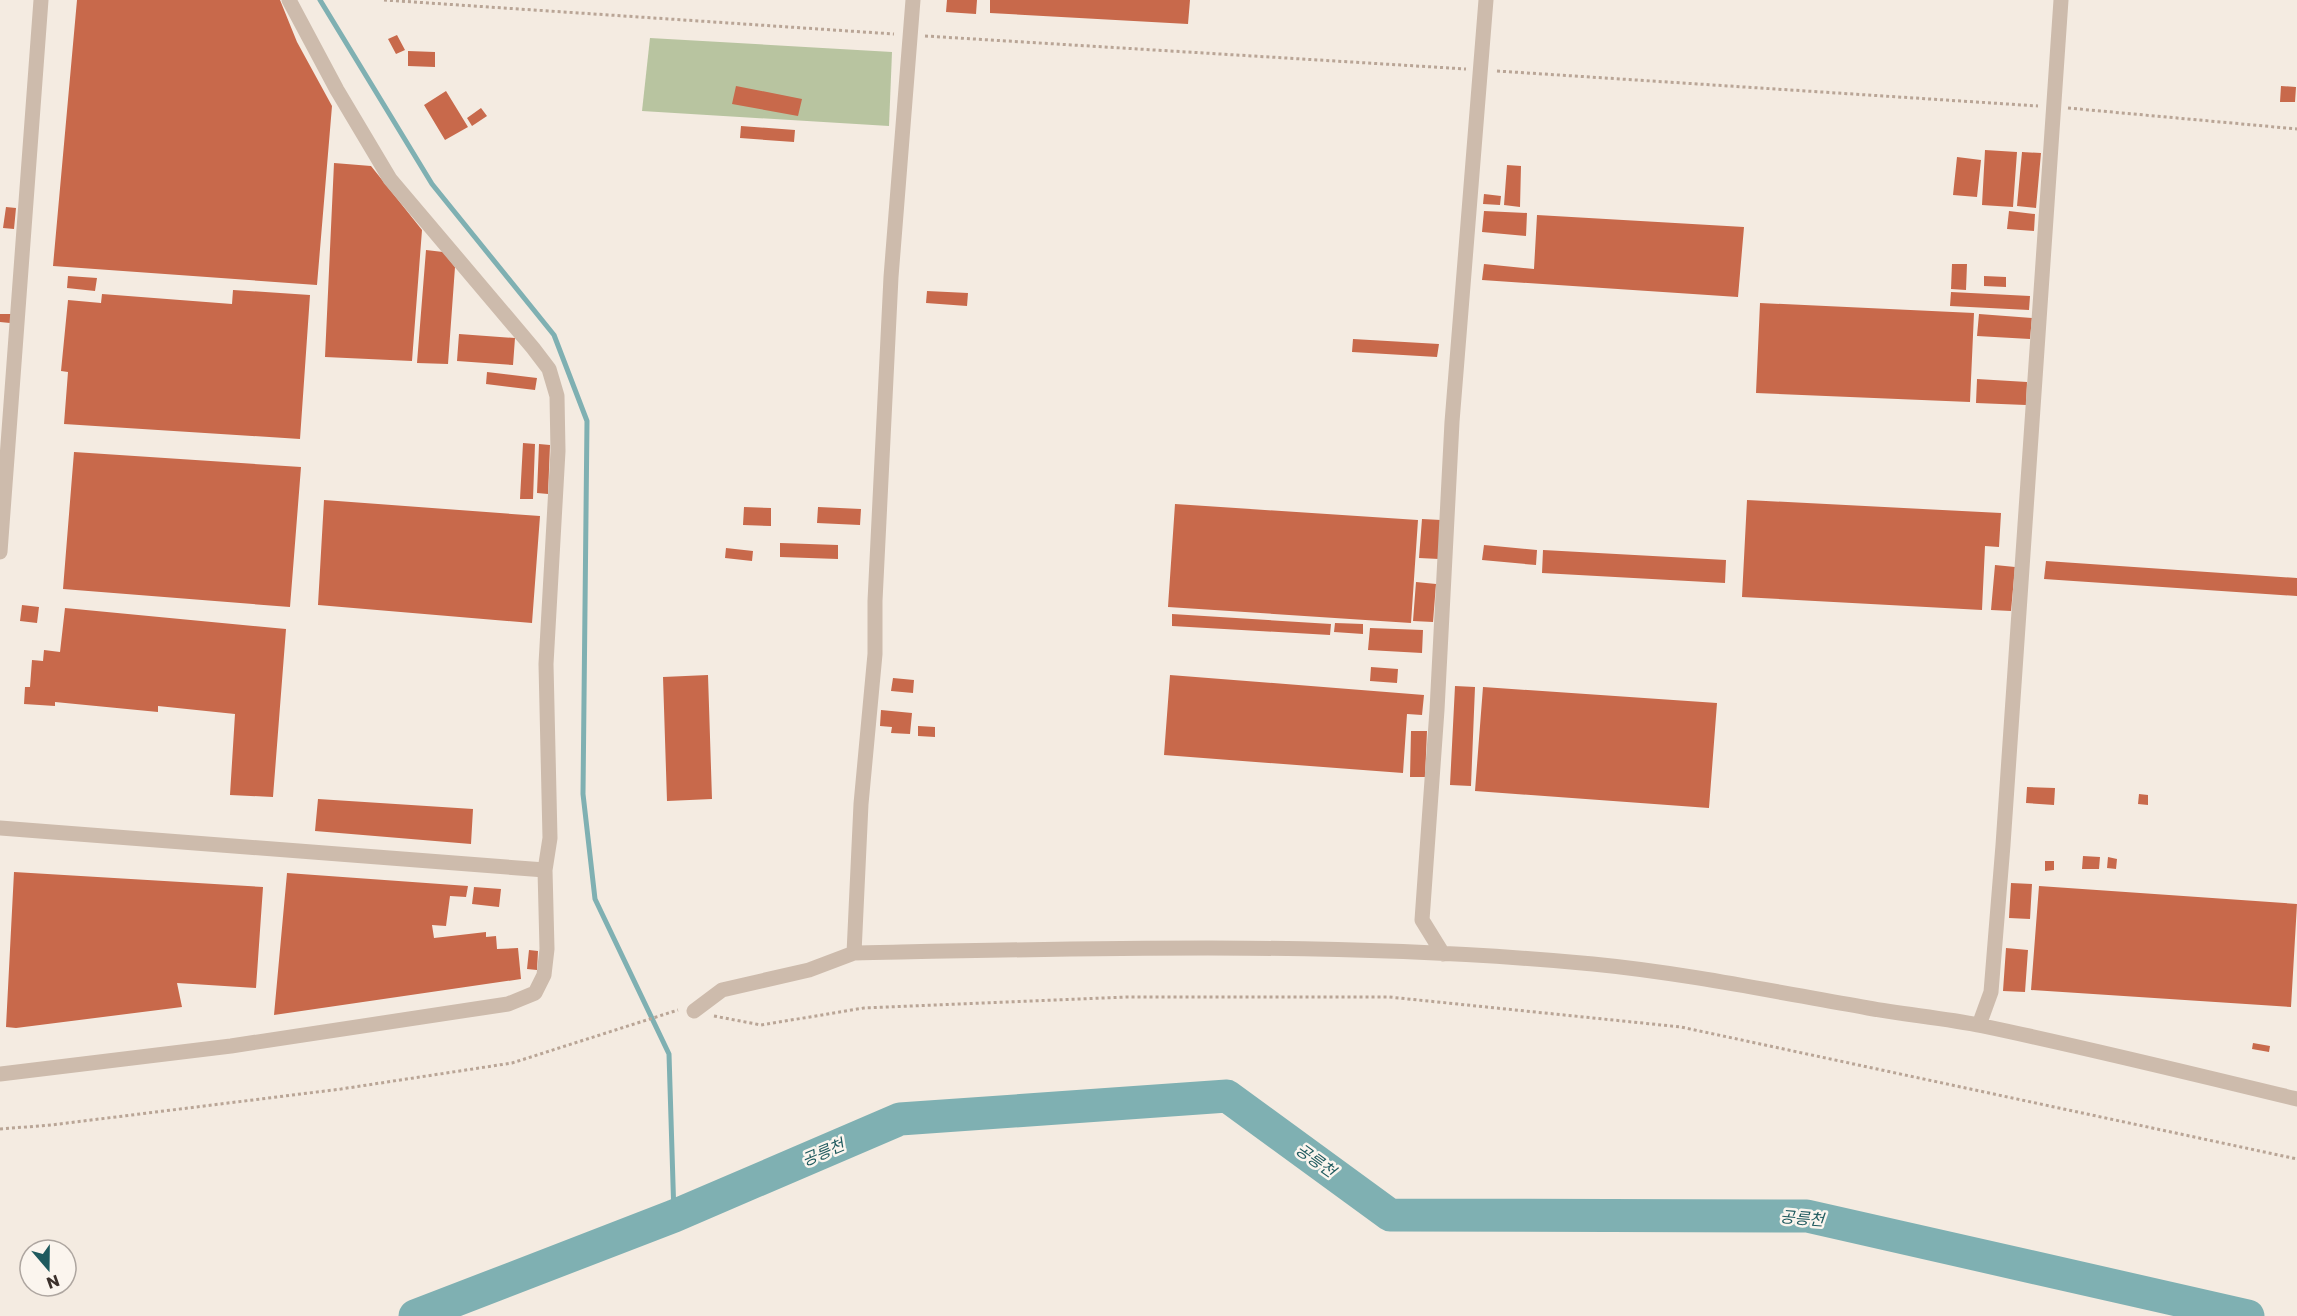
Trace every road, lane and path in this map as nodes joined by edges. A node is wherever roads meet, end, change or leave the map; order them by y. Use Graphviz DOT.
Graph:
graph roads {
  1 [pos="40,0"];
  2 [pos="289,0"];
  3 [pos="384,0"];
  4 [pos="913,0"];
  5 [pos="1486,0"];
  6 [pos="2061,0"];
  7 [pos="910,35"];
  8 [pos="1482,70"];
  9 [pos="2054,107"];
  10 [pos="2297,129"];
  11 [pos="0,552"];
  12 [pos="0,828"];
  13 [pos="544,870"];
  14 [pos="854,953"];
  15 [pos="1443,954"];
  16 [pos="694,1011"];
  17 [pos="1979,1025"];
  18 [pos="0,1074"];
  19 [pos="2297,1099"];
  20 [pos="0,1129"];
  21 [pos="2297,1159"];
  1 -- 11 [label="street"];
  2 -- 13 [label="street"];
  3 -- 7 [label="path"];
  4 -- 7 [label="street"];
  5 -- 8 [label="street"];
  6 -- 9 [label="street"];
  7 -- 8 [label="path"];
  7 -- 14 [label="street"];
  8 -- 9 [label="path"];
  8 -- 15 [label="street"];
  9 -- 10 [label="path"];
  9 -- 17 [label="street"];
  12 -- 13 [label="street"];
  13 -- 18 [label="street"];
  14 -- 15 [label="street"];
  14 -- 16 [label="street"];
  15 -- 17 [label="street"];
  16 -- 20 [label="path"];
  16 -- 21 [label="path"];
  17 -- 19 [label="street"];
}
